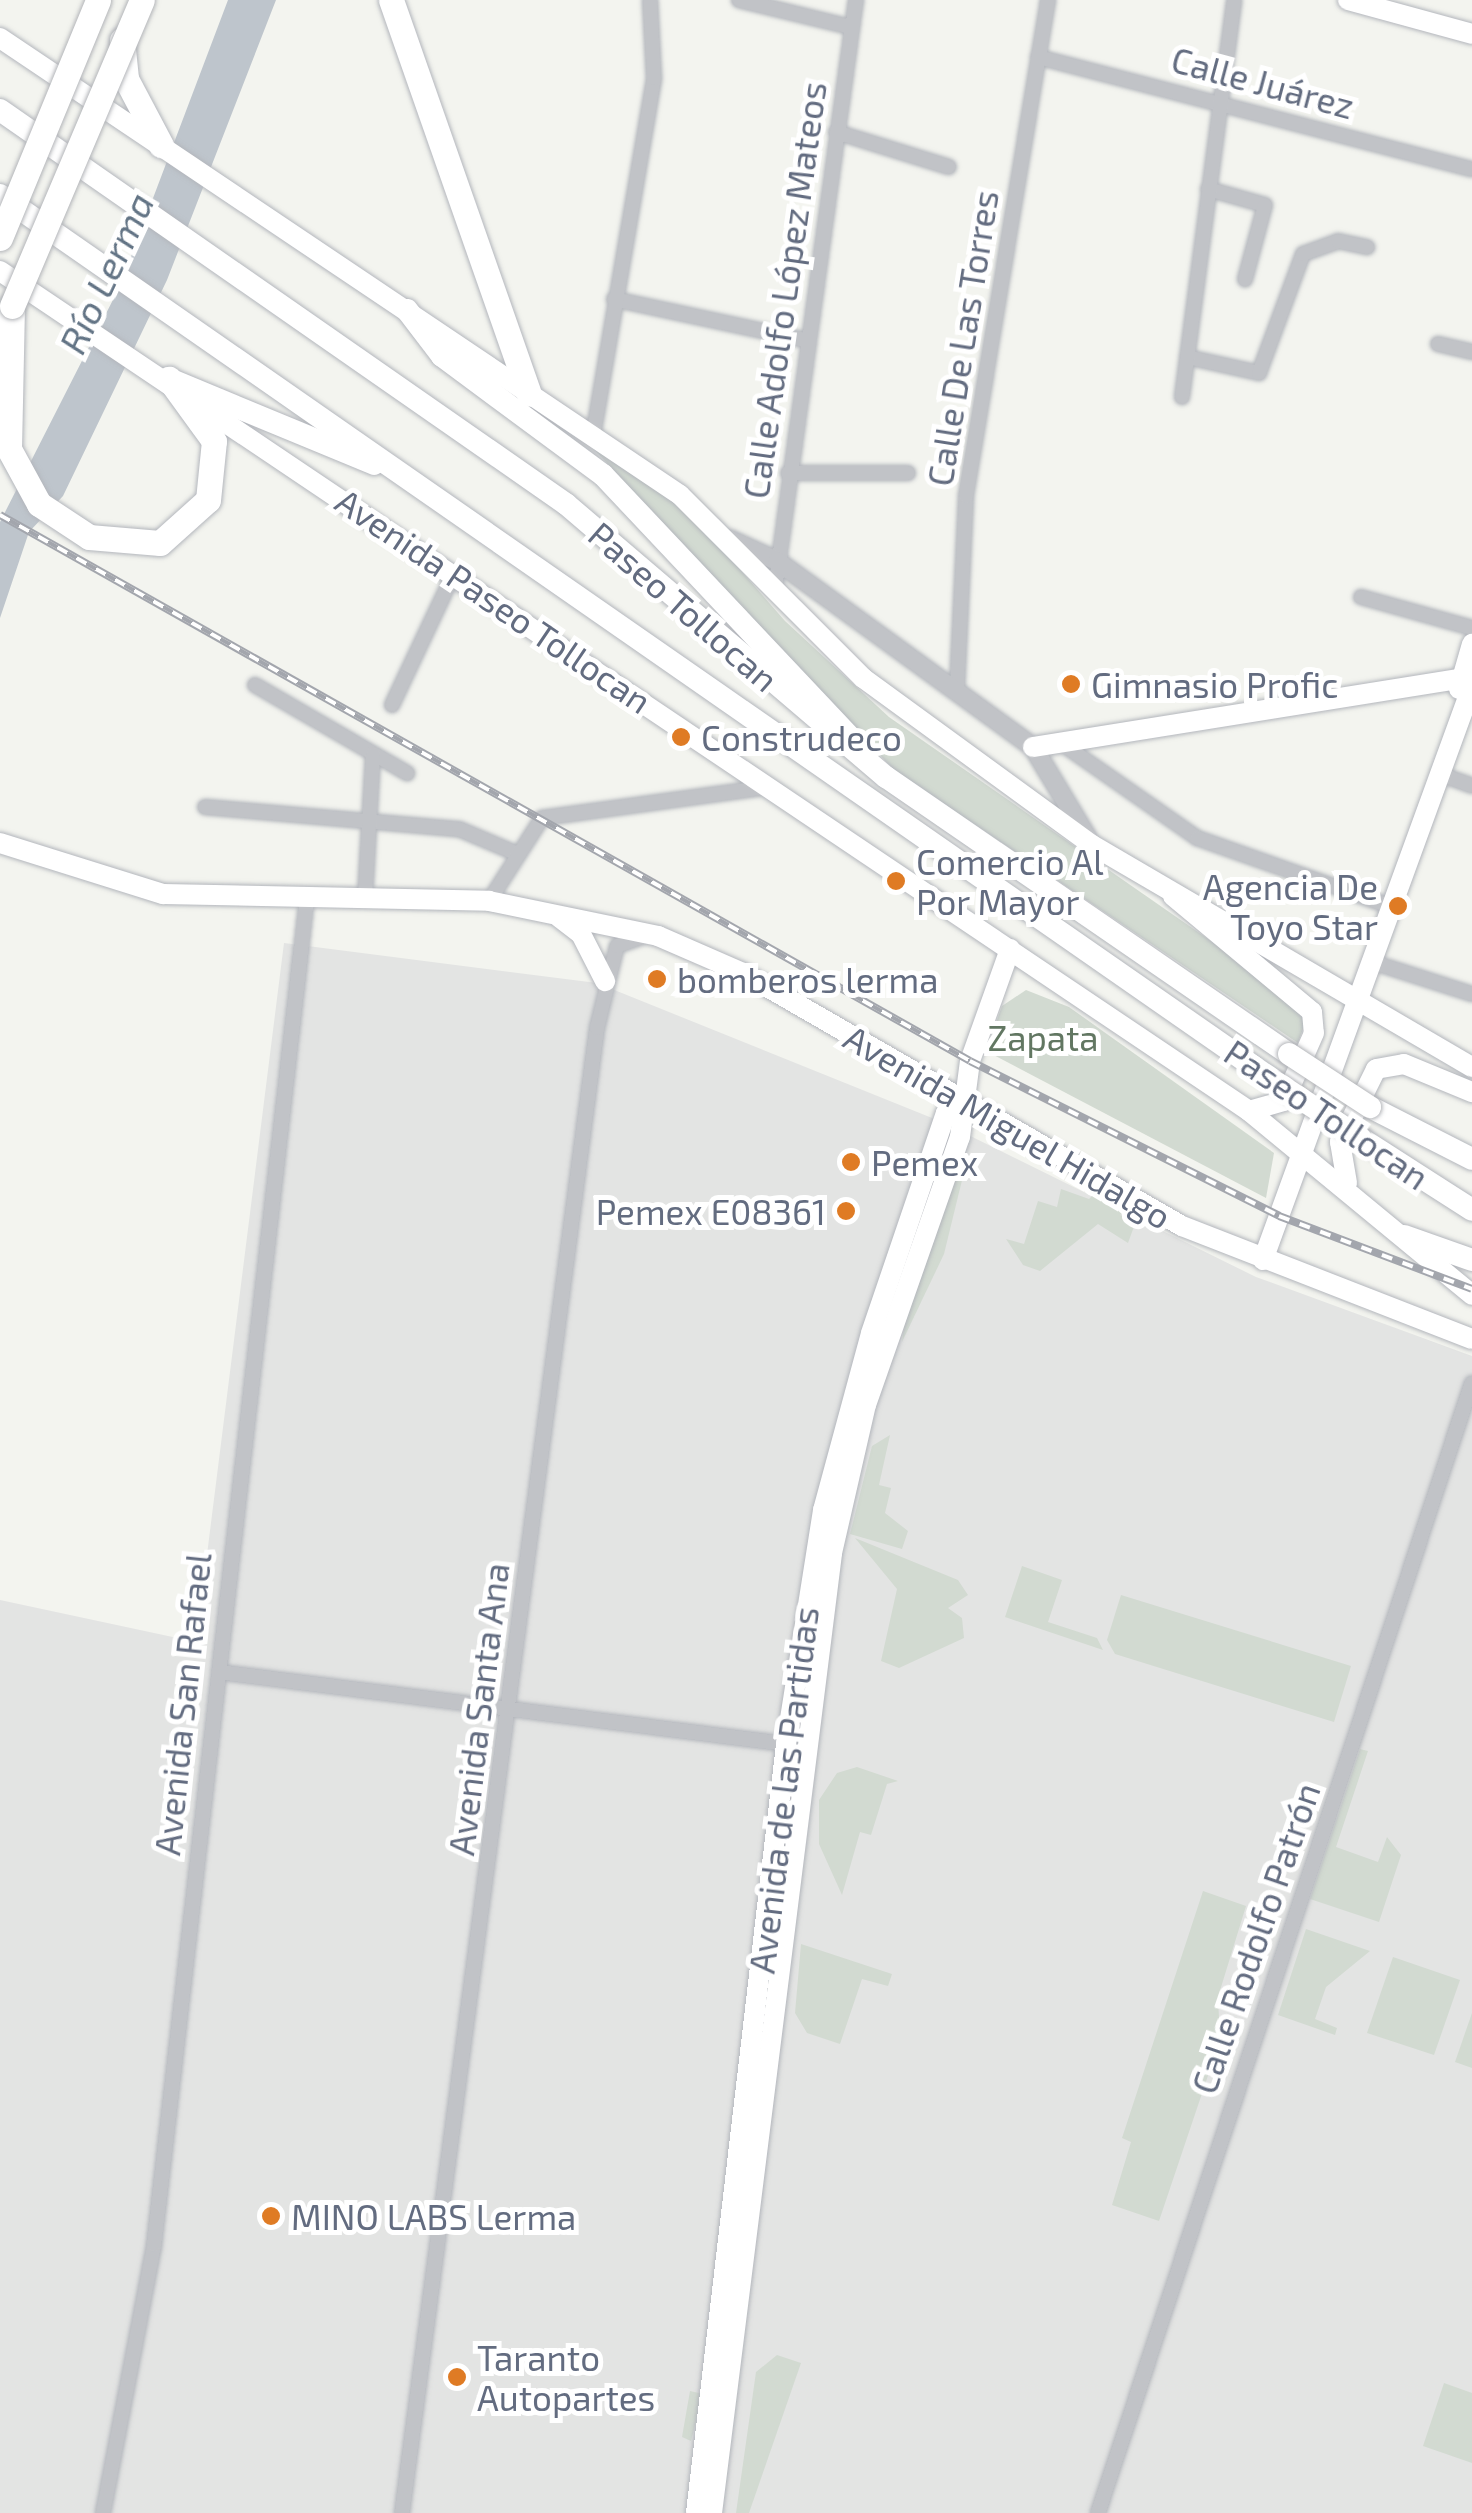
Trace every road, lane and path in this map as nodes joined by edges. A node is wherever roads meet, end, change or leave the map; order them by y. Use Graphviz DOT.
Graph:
graph roads {
  1 [pos="98,0"];
  2 [pos="134,0"];
  3 [pos="142,0"];
  4 [pos="391,0"];
  5 [pos="650,0"];
  6 [pos="739,0"];
  7 [pos="856,0"];
  8 [pos="1048,0"];
  9 [pos="1234,0"];
  10 [pos="1348,0"];
  11 [pos="851,27"];
  12 [pos="1472,34"];
  13 [pos="0,38"];
  14 [pos="1038,57"];
  15 [pos="1219,102"];
  16 [pos="0,110"];
  17 [pos="836,132"];
  18 [pos="164,148"];
  19 [pos="949,167"];
  20 [pos="1472,168"];
  21 [pos="24,171"];
  22 [pos="1208,189"];
  23 [pos="0,197"];
  24 [pos="0,238"];
  25 [pos="1367,247"];
  26 [pos="0,271"];
  27 [pos="1245,280"];
  28 [pos="614,298"];
  29 [pos="12,306"];
  30 [pos="407,310"];
  31 [pos="0,335"];
  32 [pos="806,340"];
  33 [pos="1438,344"];
  34 [pos="1472,352"];
  35 [pos="1187,356"];
  36 [pos="170,379"];
  37 [pos="530,393"];
  38 [pos="1182,397"];
  39 [pos="592,436"];
  40 [pos="788,473"];
  41 [pos="908,474"];
  42 [pos="446,498"];
  43 [pos="728,540"];
  44 [pos="777,561"];
  45 [pos="454,574"];
  46 [pos="774,588"];
  47 [pos="1362,597"];
  48 [pos="1472,628"];
  49 [pos="1472,644"];
  50 [pos="1468,681"];
  51 [pos="255,685"];
  52 [pos="957,688"];
  53 [pos="392,704"];
  54 [pos="1061,743"];
  55 [pos="1033,747"];
  56 [pos="373,754"];
  57 [pos="407,773"];
  58 [pos="1436,773"];
  59 [pos="886,778"];
  60 [pos="768,786"];
  61 [pos="1472,786"];
  62 [pos="205,807"];
  63 [pos="368,822"];
  64 [pos="0,842"];
  65 [pos="1092,845"];
  66 [pos="514,852"];
  67 [pos="1167,887"];
  68 [pos="364,898"];
  69 [pos="307,899"];
  70 [pos="489,900"];
  71 [pos="535,905"];
  72 [pos="1392,907"];
  73 [pos="647,935"];
  74 [pos="1010,949"];
  75 [pos="1369,961"];
  76 [pos="605,981"];
  77 [pos="1472,994"];
  78 [pos="1356,999"];
  79 [pos="1472,1067"];
  80 [pos="1472,1092"];
  81 [pos="963,1100"];
  82 [pos="1249,1111"];
  83 [pos="1304,1150"];
  84 [pos="1472,1159"];
  85 [pos="1348,1187"];
  86 [pos="1472,1210"];
  87 [pos="1404,1236"];
  88 [pos="1263,1260"];
  89 [pos="1472,1260"];
  90 [pos="1472,1295"];
  91 [pos="1472,1338"];
  92 [pos="1472,1384"];
  93 [pos="218,1672"];
  94 [pos="508,1706"];
  95 [pos="786,1744"];
  96 [pos="103,2513"];
  97 [pos="402,2513"];
  98 [pos="696,2513"];
  99 [pos="712,2513"];
  100 [pos="1098,2513"];
  1 -- 21 [label="highway, bridge"];
  2 -- 18 [label="highway"];
  3 -- 29 [label="highway, bridge"];
  4 -- 37 [label="highway"];
  5 -- 28 [label="street"];
  6 -- 11 [label="street"];
  7 -- 11 [label="street, Calle Adolfo López Mateos"];
  8 -- 14 [label="street, Calle De Las Torres"];
  9 -- 15 [label="street"];
  10 -- 12 [label="main road"];
  11 -- 17 [label="street, Calle Adolfo López Mateos"];
  13 -- 18 [label="main road"];
  14 -- 15 [label="street, Calle Juárez"];
  14 -- 52 [label="street, Calle De Las Torres"];
  15 -- 20 [label="street, Calle Juárez"];
  15 -- 22 [label="street"];
  16 -- 59 [label="main road, Paseo Tollocan"];
  17 -- 19 [label="street"];
  17 -- 32 [label="street, Calle Adolfo López Mateos"];
  18 -- 30 [label="main road"];
  21 -- 23 [label="highway"];
  21 -- 24 [label="highway, bridge"];
  22 -- 27 [label="street"];
  22 -- 35 [label="street"];
  23 -- 42 [label="main road, Paseo Tollocan"];
  25 -- 35 [label="street"];
  26 -- 36 [label="main road, Avenida Paseo Tollocan"];
  28 -- 32 [label="street"];
  28 -- 39 [label="street"];
  29 -- 31 [label="highway"];
  29 -- 36 [label="highway"];
  30 -- 37 [label="main road"];
  30 -- 59 [label="main road"];
  32 -- 40 [label="street, Calle Adolfo López Mateos"];
  33 -- 34 [label="street"];
  35 -- 38 [label="street"];
  36 -- 42 [label="main road"];
  36 -- 45 [label="main road, Avenida Paseo Tollocan"];
  37 -- 39 [label="main road"];
  39 -- 43 [label="main road"];
  40 -- 41 [label="street"];
  40 -- 44 [label="street, Calle Adolfo López Mateos"];
  42 -- 86 [label="main road, Paseo Tollocan, bridge"];
  43 -- 44 [label="street"];
  43 -- 46 [label="main road"];
  44 -- 46 [label="street, Calle Adolfo López Mateos"];
  44 -- 52 [label="street"];
  45 -- 53 [label="street"];
  45 -- 60 [label="main road, Avenida Paseo Tollocan"];
  46 -- 65 [label="main road"];
  47 -- 48 [label="street"];
  49 -- 50 [label="main road"];
  50 -- 54 [label="main road"];
  50 -- 58 [label="main road"];
  51 -- 56 [label="street"];
  52 -- 55 [label="street"];
  54 -- 55 [label="main road"];
  54 -- 72 [label="street"];
  55 -- 65 [label="street"];
  56 -- 57 [label="street"];
  56 -- 63 [label="street"];
  58 -- 61 [label="street"];
  58 -- 72 [label="main road"];
  59 -- 84 [label="main road, Paseo Tollocan, bridge"];
  60 -- 66 [label="street"];
  60 -- 74 [label="main road, Avenida Paseo Tollocan"];
  62 -- 63 [label="street"];
  63 -- 66 [label="street"];
  63 -- 68 [label="street"];
  64 -- 69 [label="main road, Avenida Miguel Hidalgo"];
  65 -- 67 [label="main road"];
  66 -- 70 [label="street"];
  67 -- 78 [label="main road"];
  67 -- 82 [label="main road"];
  68 -- 69 [label="main road, Avenida Miguel Hidalgo"];
  68 -- 70 [label="main road, Avenida Miguel Hidalgo"];
  69 -- 93 [label="street, Avenida San Rafael"];
  70 -- 71 [label="main road, Avenida Miguel Hidalgo"];
  71 -- 73 [label="main road, Avenida Miguel Hidalgo"];
  71 -- 76 [label="main road"];
  72 -- 75 [label="main road"];
  73 -- 76 [label="street, Avenida Santa Ana"];
  73 -- 81 [label="main road, Avenida Miguel Hidalgo"];
  74 -- 81 [label="main road, Avenida de las Partidas"];
  74 -- 82 [label="main road, Avenida Paseo Tollocan"];
  75 -- 77 [label="street"];
  75 -- 78 [label="main road"];
  76 -- 94 [label="street, Avenida Santa Ana"];
  78 -- 79 [label="main road"];
  78 -- 83 [label="main road"];
  80 -- 85 [label="main road"];
  81 -- 88 [label="main road, Avenida Miguel Hidalgo"];
  81 -- 95 [label="main road, Avenida de las Partidas"];
  81 -- 99 [label="main road, Avenida de las Partidas"];
  82 -- 83 [label="main road, Avenida Paseo Tollocan"];
  83 -- 85 [label="main road, Avenida Paseo Tollocan"];
  83 -- 88 [label="main road"];
  85 -- 87 [label="main road, Avenida Paseo Tollocan"];
  87 -- 89 [label="main road"];
  87 -- 90 [label="main road, Avenida Paseo Tollocan"];
  88 -- 91 [label="main road"];
  92 -- 100 [label="street, Calle Rodolfo Patrón"];
  93 -- 94 [label="street"];
  93 -- 96 [label="street, Avenida San Rafael"];
  94 -- 95 [label="street"];
  94 -- 97 [label="street, Avenida Santa Ana"];
  95 -- 98 [label="main road, Avenida de las Partidas"];
}
